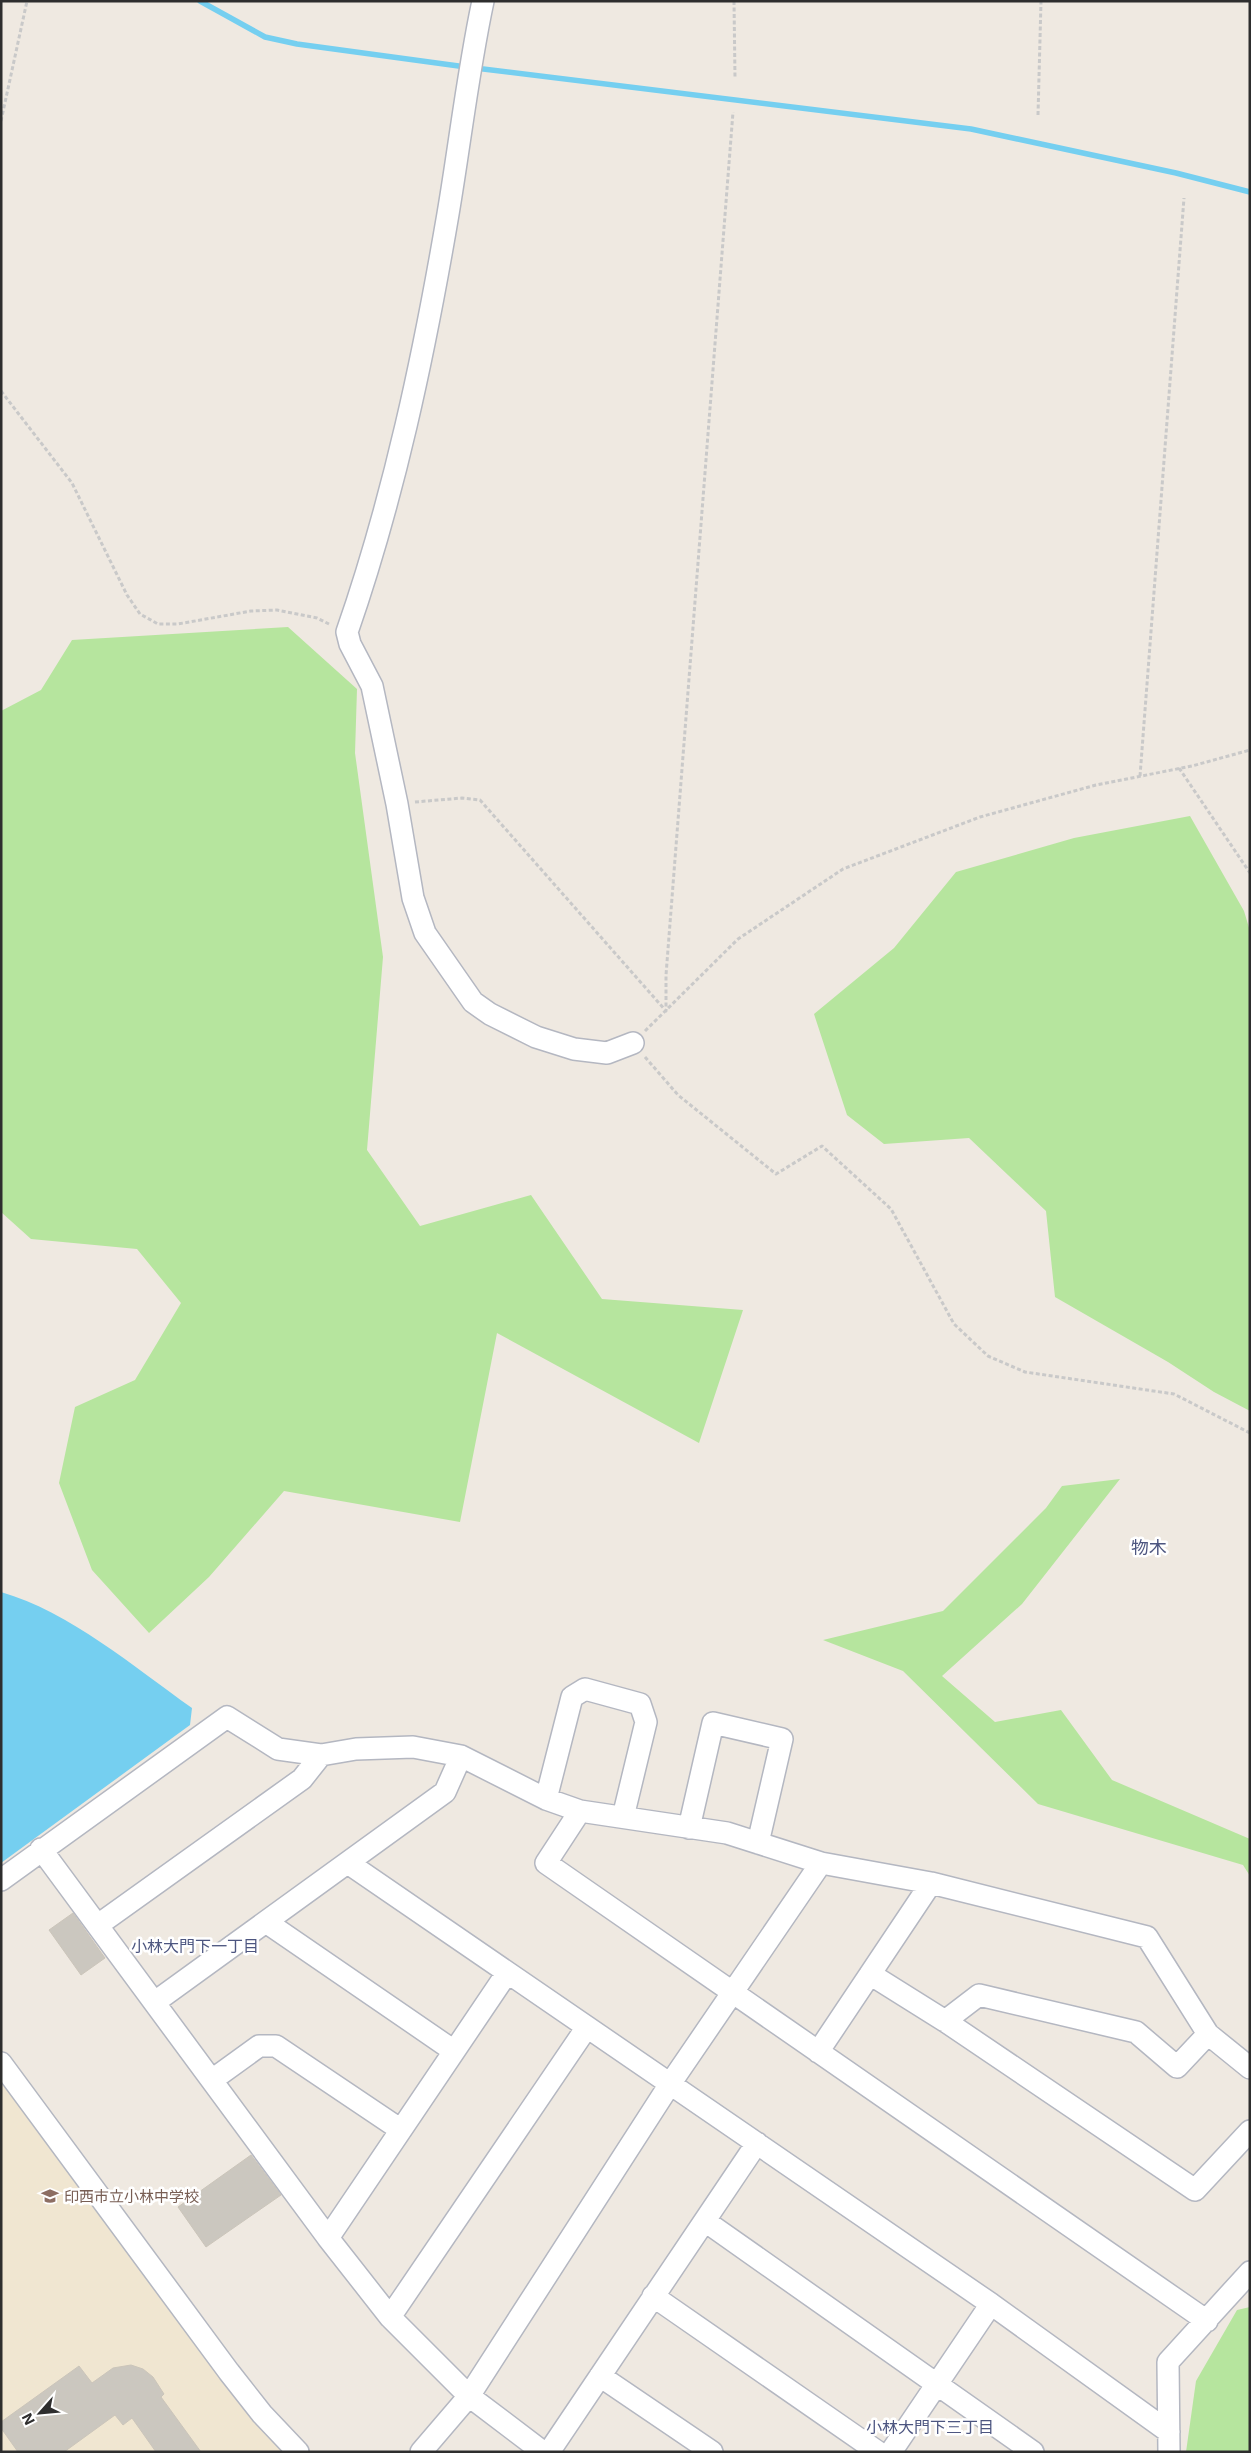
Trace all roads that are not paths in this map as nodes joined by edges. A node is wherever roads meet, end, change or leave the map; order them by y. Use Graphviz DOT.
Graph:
graph roads {
  1 [pos="483,1"];
  2 [pos="632,1043"];
  3 [pos="321,1755"];
  4 [pos="461,1756"];
  5 [pos="546,1799"];
  6 [pos="580,1811"];
  7 [pos="623,1817"];
  8 [pos="689,1828"];
  9 [pos="758,1843"];
  10 [pos="42,1849"];
  11 [pos="348,1863"];
  12 [pos="820,1863"];
  13 [pos="1,1880"];
  14 [pos="931,1883"];
  15 [pos="266,1922"];
  16 [pos="98,1925"];
  17 [pos="507,1973"];
  18 [pos="870,1974"];
  19 [pos="732,1993"];
  20 [pos="155,2002"];
  21 [pos="945,2021"];
  22 [pos="586,2027"];
  23 [pos="1208,2034"];
  24 [pos="454,2052"];
  25 [pos="818,2052"];
  26 [pos="1,2063"];
  27 [pos="1250,2068"];
  28 [pos="212,2080"];
  29 [pos="670,2084"];
  30 [pos="400,2130"];
  31 [pos="1250,2131"];
  32 [pos="756,2144"];
  33 [pos="704,2221"];
  34 [pos="328,2238"];
  35 [pos="1250,2272"];
  36 [pos="653,2296"];
  37 [pos="991,2304"];
  38 [pos="390,2317"];
  39 [pos="1207,2322"];
  40 [pos="600,2376"];
  41 [pos="937,2384"];
  42 [pos="469,2396"];
  43 [pos="1169,2442"];
  44 [pos="298,2452"];
  45 [pos="421,2452"];
  46 [pos="543,2452"];
  47 [pos="549,2452"];
  48 [pos="712,2452"];
  49 [pos="878,2452"];
  50 [pos="891,2452"];
  51 [pos="1033,2452"];
  1 -- 2 [label="street"];
  3 -- 4 [label="street"];
  3 -- 10 [label="street"];
  3 -- 16 [label="street"];
  4 -- 5 [label="street"];
  4 -- 11 [label="street"];
  5 -- 6 [label="street"];
  5 -- 7 [label="street"];
  6 -- 7 [label="street"];
  6 -- 19 [label="street"];
  7 -- 8 [label="street"];
  8 -- 9 [label="street"];
  8 -- 9 [label="street"];
  9 -- 12 [label="street"];
  10 -- 13 [label="street"];
  10 -- 16 [label="street"];
  11 -- 15 [label="street"];
  11 -- 17 [label="street"];
  12 -- 14 [label="street"];
  12 -- 19 [label="street"];
  14 -- 18 [label="street"];
  14 -- 23 [label="street"];
  15 -- 20 [label="street"];
  15 -- 24 [label="street"];
  16 -- 20 [label="street"];
  17 -- 22 [label="street"];
  17 -- 24 [label="street"];
  18 -- 21 [label="street"];
  18 -- 25 [label="street"];
  19 -- 25 [label="street"];
  19 -- 29 [label="street"];
  20 -- 28 [label="street"];
  21 -- 23 [label="street"];
  21 -- 31 [label="street"];
  22 -- 29 [label="street"];
  22 -- 38 [label="street"];
  23 -- 27 [label="street"];
  24 -- 30 [label="street"];
  25 -- 39 [label="street"];
  26 -- 44 [label="street"];
  28 -- 30 [label="street"];
  28 -- 34 [label="street"];
  29 -- 32 [label="street"];
  29 -- 42 [label="street"];
  30 -- 34 [label="street"];
  32 -- 33 [label="street"];
  32 -- 37 [label="street"];
  33 -- 36 [label="street"];
  33 -- 41 [label="street"];
  34 -- 38 [label="street"];
  35 -- 39 [label="street"];
  36 -- 40 [label="street"];
  36 -- 49 [label="street"];
  37 -- 41 [label="street"];
  37 -- 43 [label="street"];
  38 -- 42 [label="street"];
  39 -- 43 [label="street"];
  40 -- 47 [label="street"];
  40 -- 48 [label="street"];
  41 -- 50 [label="street"];
  41 -- 51 [label="street"];
  42 -- 45 [label="street"];
  42 -- 46 [label="street"];
}
